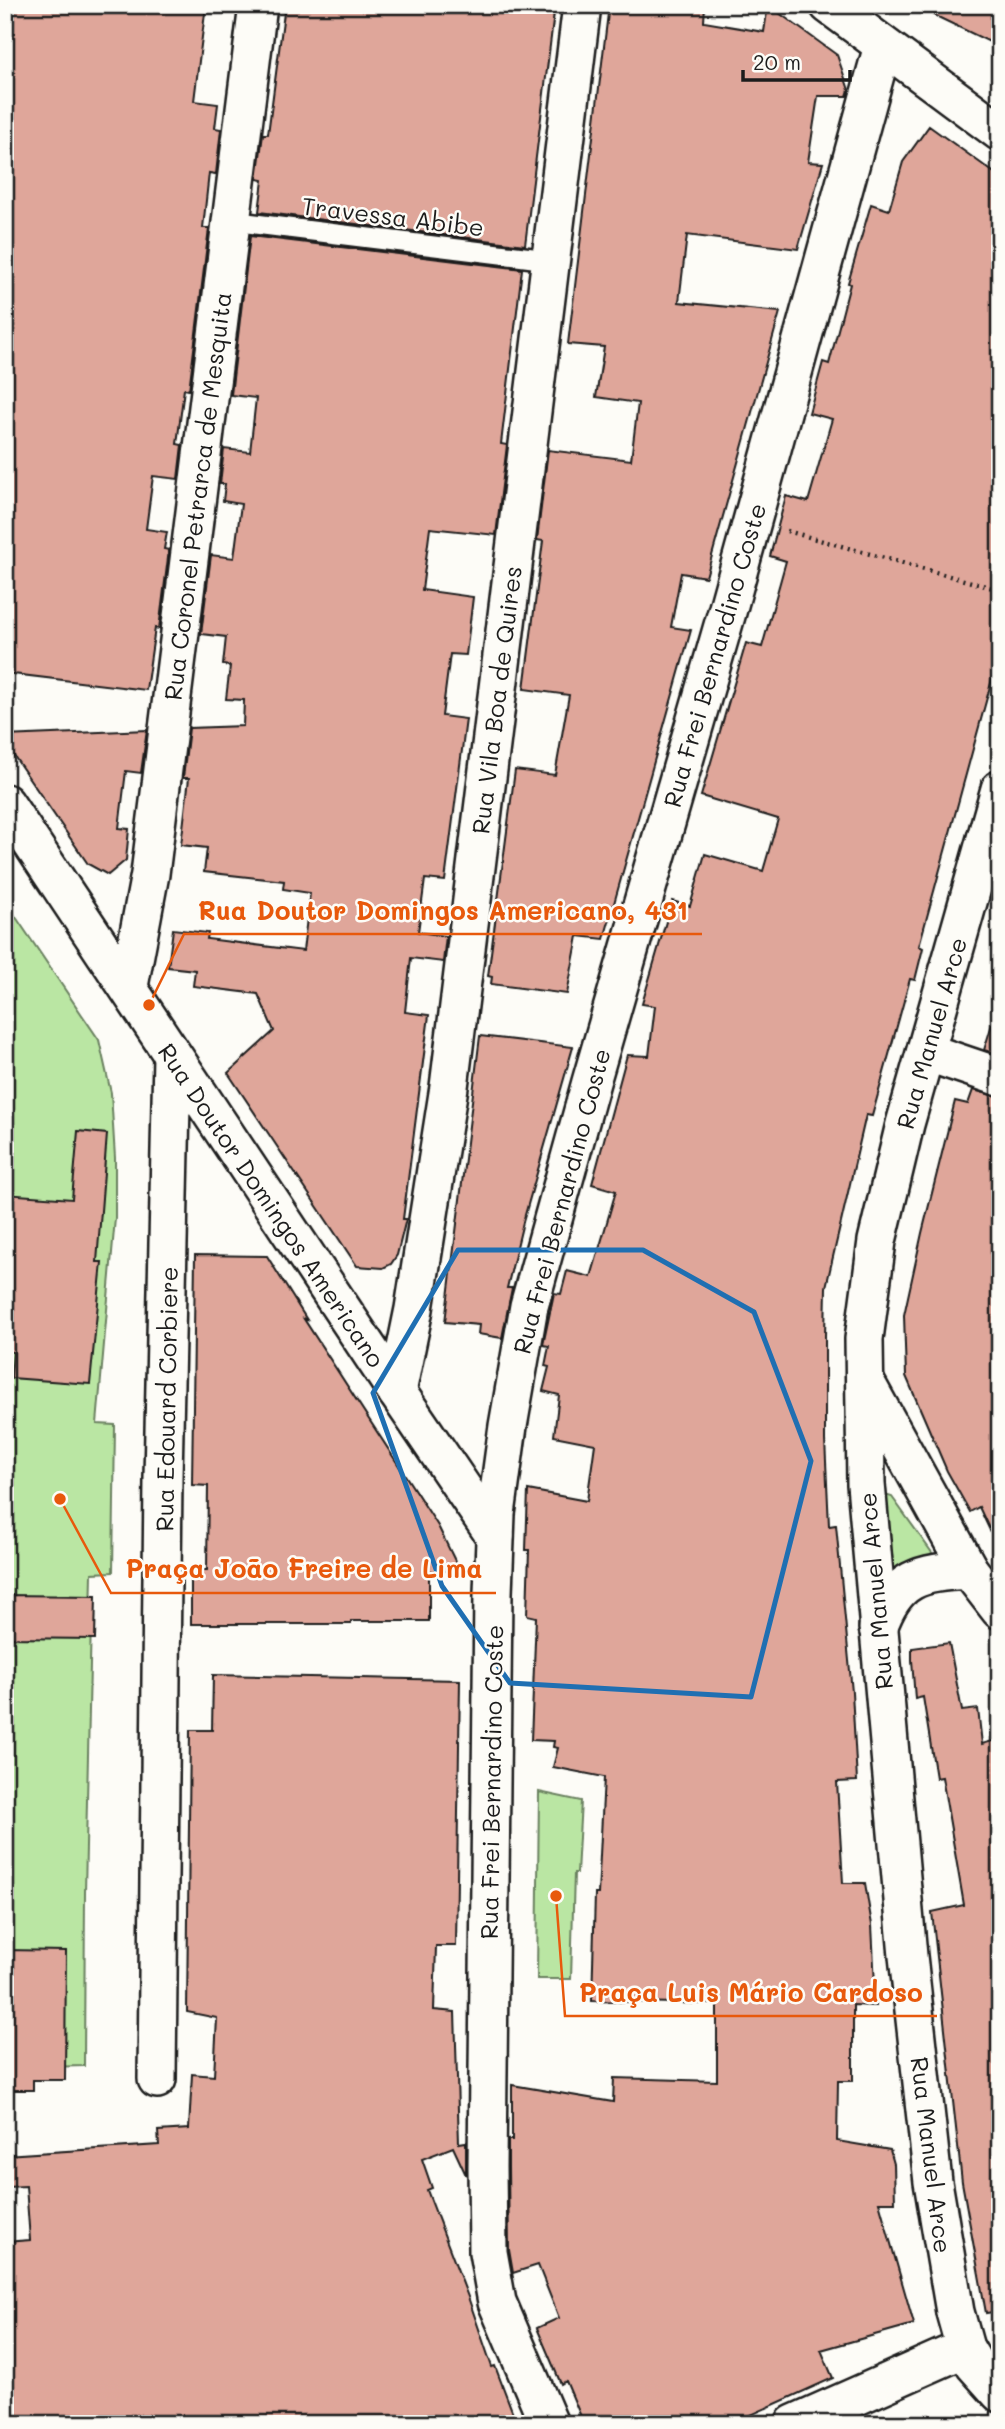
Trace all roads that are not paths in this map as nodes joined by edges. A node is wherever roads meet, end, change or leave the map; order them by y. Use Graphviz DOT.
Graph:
graph roads {
  1 [pos="258,5"];
  2 [pos="582,5"];
  3 [pos="829,5"];
  4 [pos="883,46"];
  5 [pos="1000,132"];
  6 [pos="231,221"];
  7 [pos="549,260"];
  8 [pos="1000,789"];
  9 [pos="5,803"];
  10 [pos="129,986"];
  11 [pos="926,1052"];
  12 [pos="172,1055"];
  13 [pos="1000,1077"];
  14 [pos="865,1381"];
  15 [pos="397,1392"];
  16 [pos="495,1536"];
  17 [pos="969,1570"];
  18 [pos="1000,1610"];
  19 [pos="878,1628"];
  20 [pos="157,2080"];
  21 [pos="965,2348"];
  22 [pos="1000,2393"];
  23 [pos="549,2424"];
  24 [pos="794,2424"];
  1 -- 6 [label="street, Rua Coronel Petrarca de Mesquita"];
  2 -- 7 [label="street, Rua Vila Boa de Quires"];
  3 -- 4 [label="street"];
  4 -- 5 [label="street"];
  4 -- 16 [label="street, Rua Frei Bernardino Coste"];
  6 -- 7 [label="lane, Travessa Abibe"];
  6 -- 10 [label="street, Rua Coronel Petrarca de Mesquita"];
  7 -- 15 [label="street, Rua Vila Boa de Quires"];
  8 -- 11 [label="street, Rua Manuel Arce"];
  9 -- 10 [label="street, Rua Doutor Domingos Americano"];
  10 -- 12 [label="street, Rua Doutor Domingos Americano"];
  11 -- 13 [label="street"];
  11 -- 14 [label="street, Rua Manuel Arce"];
  12 -- 15 [label="street, Rua Doutor Domingos Americano"];
  12 -- 20 [label="street, Rua Edouard Corbiere"];
  14 -- 17 [label="street"];
  14 -- 19 [label="street, Rua Manuel Arce"];
  15 -- 16 [label="street, Rua Doutor Domingos Americano"];
  16 -- 23 [label="street, Rua Frei Bernardino Coste"];
  17 -- 18 [label="street"];
  17 -- 19 [label="street"];
  19 -- 21 [label="street, Rua Manuel Arce"];
  21 -- 22 [label="street, Rua Manuel Arce"];
  21 -- 24 [label="street"];
}
